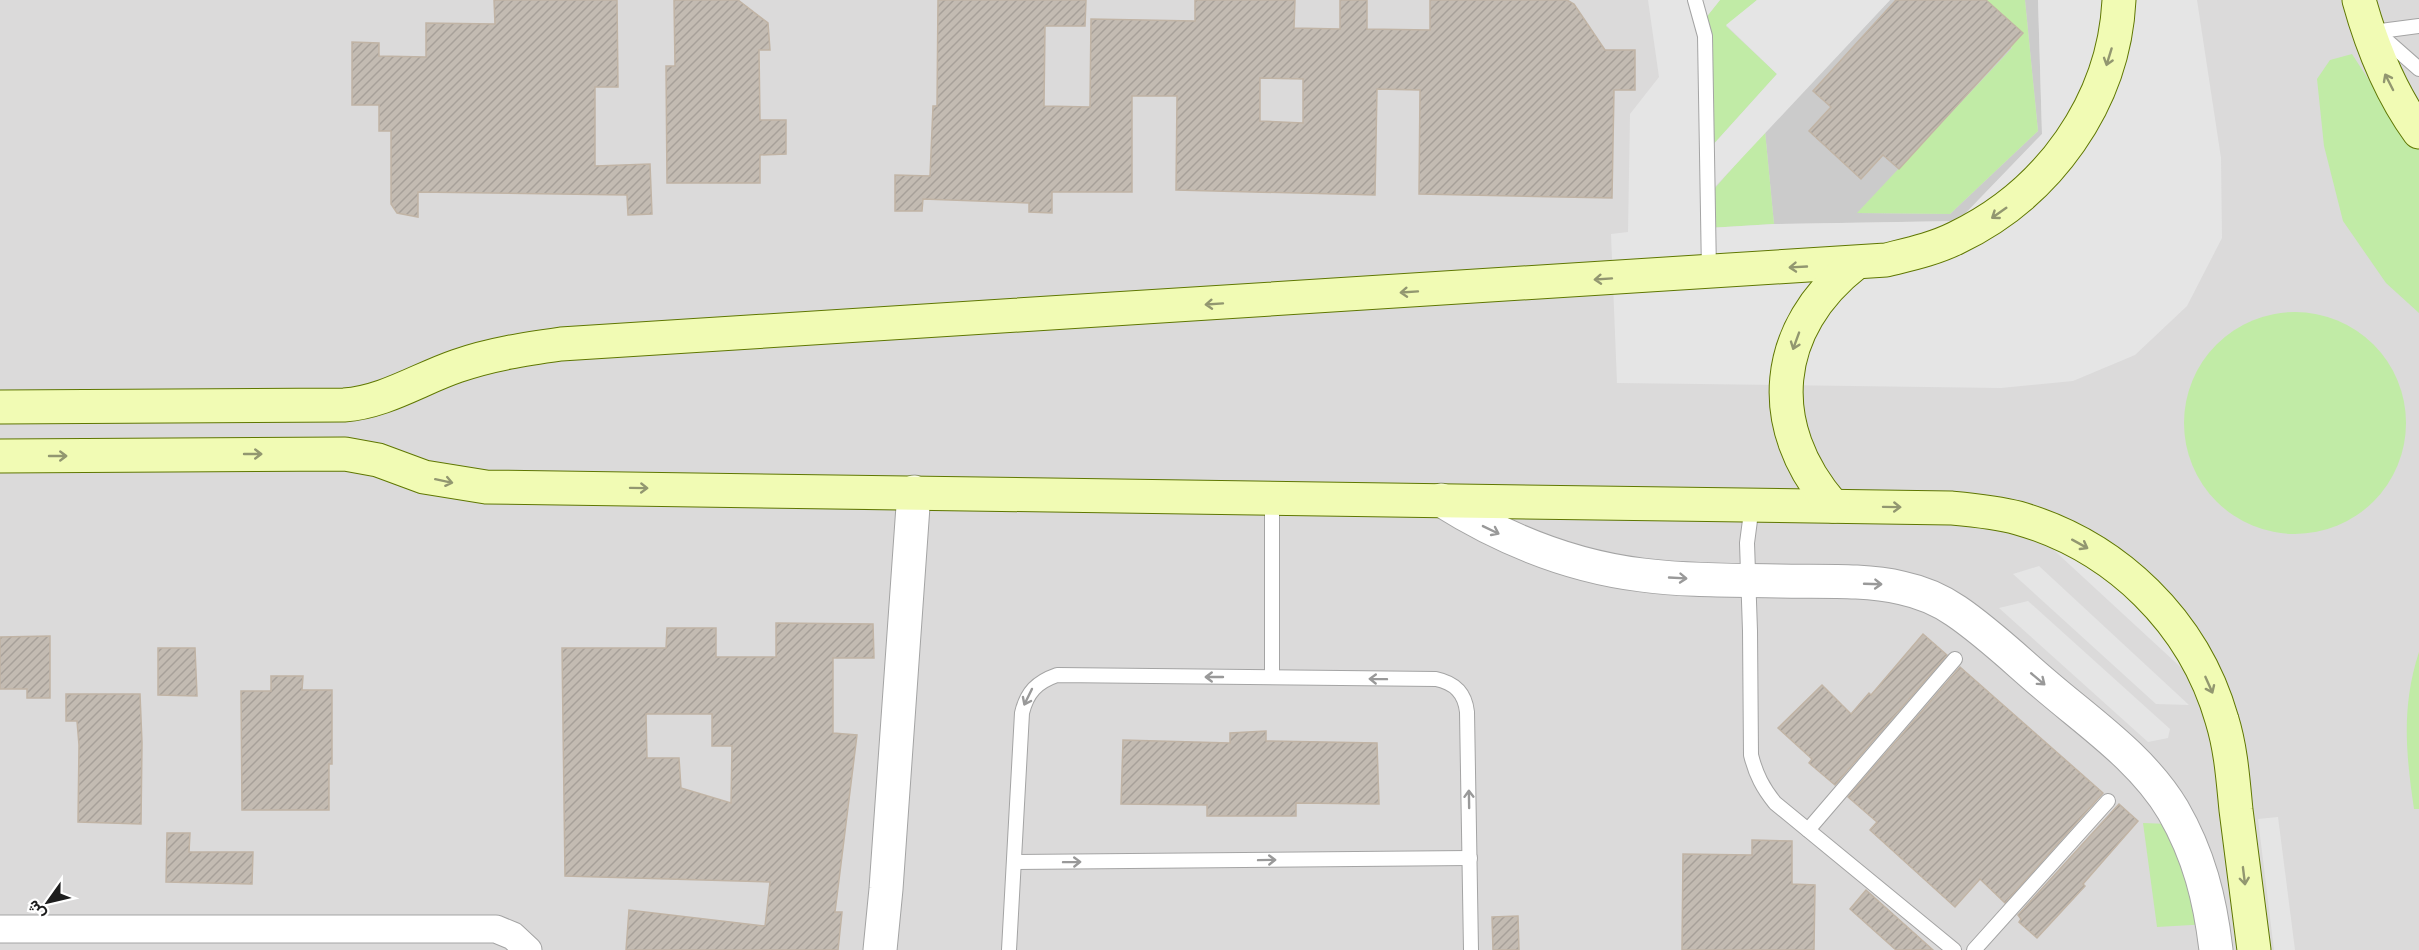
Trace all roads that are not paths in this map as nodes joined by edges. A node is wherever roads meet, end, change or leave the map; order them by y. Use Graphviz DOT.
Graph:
graph roads {
  1 [pos="1695,0"];
  2 [pos="2119,0"];
  3 [pos="2359,0"];
  4 [pos="2419,26"];
  5 [pos="2373,32"];
  6 [pos="2419,69"];
  7 [pos="2419,132"];
  8 [pos="1856,264"];
  9 [pos="1709,272"];
  10 [pos="362,404"];
  11 [pos="0,407"];
  12 [pos="360,455"];
  13 [pos="0,456"];
  14 [pos="914,492"];
  15 [pos="1272,498"];
  16 [pos="1441,500"];
  17 [pos="1742,505"];
  18 [pos="1833,506"];
  19 [pos="1749,580"];
  20 [pos="1954,659"];
  21 [pos="1272,677"];
  22 [pos="2108,801"];
  23 [pos="1808,830"];
  24 [pos="1470,858"];
  25 [pos="1014,862"];
  26 [pos="0,929"];
  27 [pos="528,950"];
  28 [pos="880,950"];
  29 [pos="1009,950"];
  30 [pos="1471,950"];
  31 [pos="1953,950"];
  32 [pos="1974,950"];
  33 [pos="2216,950"];
  34 [pos="2254,950"];
  1 -- 9 [label="lane"];
  2 -- 8 [label="main road, one-way"];
  3 -- 5 [label="main road"];
  4 -- 5 [label="lane"];
  5 -- 6 [label="lane"];
  7 -- 5 [label="main road, one-way"];
  8 -- 9 [label="main road, one-way"];
  8 -- 18 [label="main road, one-way"];
  9 -- 10 [label="main road, one-way"];
  10 -- 11 [label="main road"];
  10 -- 12 [label="main road"];
  13 -- 12 [label="main road, one-way"];
  12 -- 14 [label="main road, one-way"];
  14 -- 15 [label="main road"];
  14 -- 28 [label="street"];
  15 -- 16 [label="main road"];
  15 -- 21 [label="lane"];
  16 -- 17 [label="main road"];
  16 -- 19 [label="street, one-way"];
  17 -- 18 [label="main road"];
  17 -- 19 [label="lane"];
  18 -- 34 [label="main road, one-way"];
  19 -- 23 [label="lane"];
  19 -- 33 [label="street, one-way"];
  20 -- 23 [label="lane"];
  24 -- 21 [label="lane, one-way"];
  21 -- 25 [label="lane, one-way"];
  22 -- 32 [label="lane"];
  23 -- 31 [label="lane"];
  25 -- 24 [label="lane, one-way"];
  24 -- 30 [label="lane"];
  25 -- 29 [label="lane"];
  26 -- 27 [label="street"];
}
